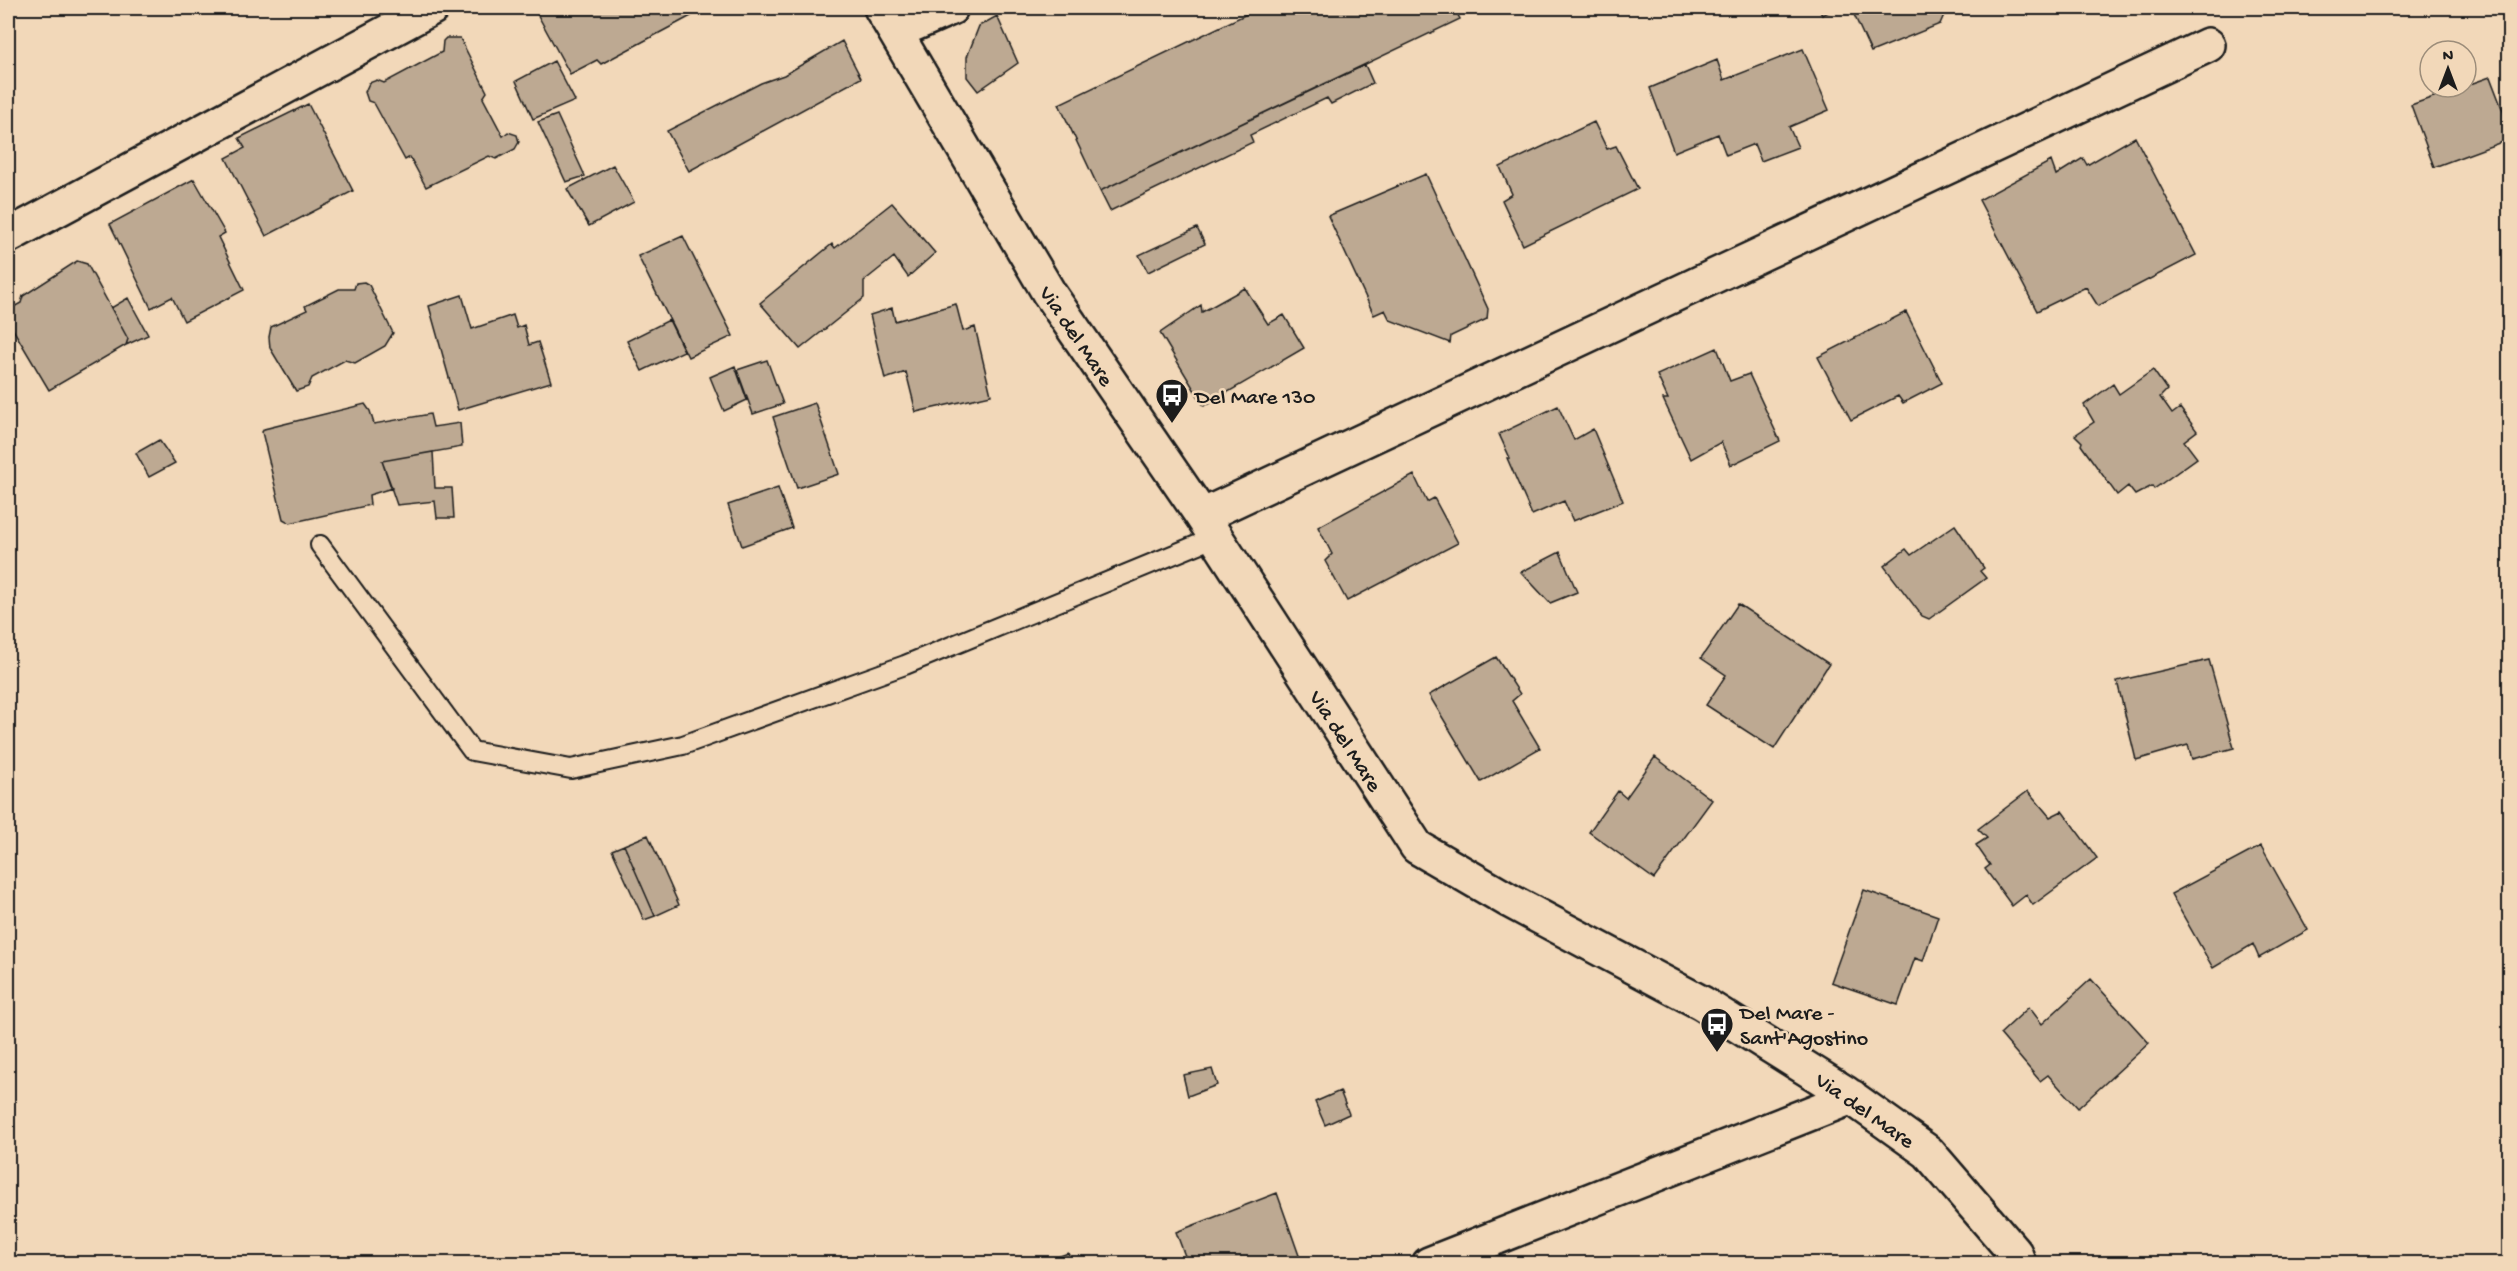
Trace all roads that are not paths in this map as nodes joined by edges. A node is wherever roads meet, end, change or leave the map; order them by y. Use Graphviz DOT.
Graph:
graph roads {
  1 [pos="432,8"];
  2 [pos="951,8"];
  3 [pos="889,20"];
  4 [pos="2208,45"];
  5 [pos="8,236"];
  6 [pos="1209,526"];
  7 [pos="320,545"];
  8 [pos="1852,1097"];
  9 [pos="1429,1263"];
  10 [pos="2019,1263"];
  1 -- 5 [label="street"];
  2 -- 3 [label="street"];
  3 -- 6 [label="street, Via del Mare"];
  4 -- 6 [label="street"];
  6 -- 7 [label="lane"];
  6 -- 8 [label="street, Via del Mare"];
  8 -- 9 [label="street"];
  8 -- 10 [label="street, Via del Mare"];
}
